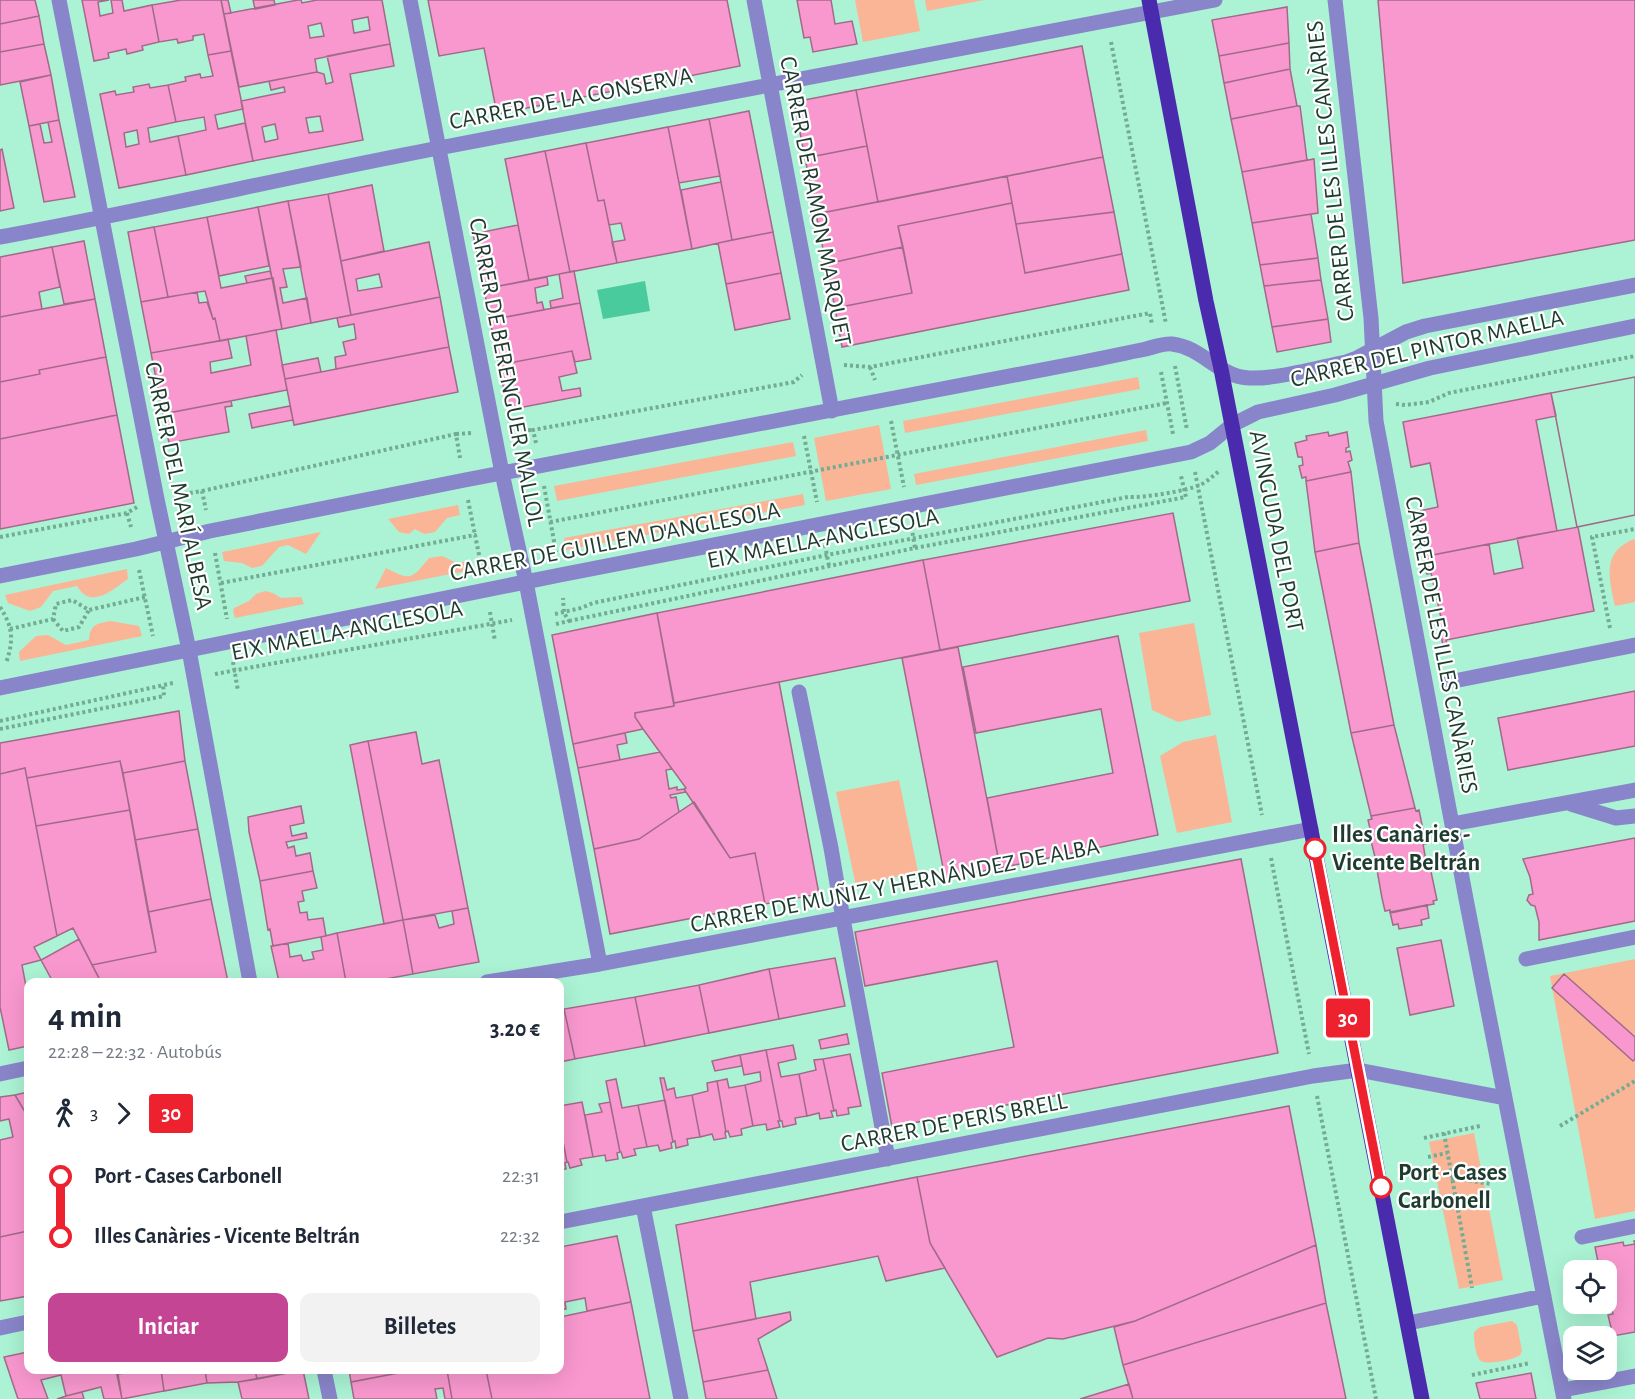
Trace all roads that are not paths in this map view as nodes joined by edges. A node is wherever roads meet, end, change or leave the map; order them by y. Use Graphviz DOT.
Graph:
graph roads {
  1 [pos="59,0"];
  2 [pos="410,0"];
  3 [pos="754,0"];
  4 [pos="1215,0"];
  5 [pos="1335,0"];
  6 [pos="1150,6"];
  7 [pos="770,83"];
  8 [pos="440,148"];
  9 [pos="101,218"];
  10 [pos="0,237"];
  11 [pos="1635,285"];
  12 [pos="1635,326"];
  13 [pos="1372,350"];
  14 [pos="1221,369"];
  15 [pos="1374,384"];
  16 [pos="832,411"];
  17 [pos="1232,425"];
  18 [pos="502,473"];
  19 [pos="166,542"];
  20 [pos="0,576"];
  21 [pos="526,582"];
  22 [pos="1635,645"];
  23 [pos="189,650"];
  24 [pos="1449,682"];
  25 [pos="0,688"];
  26 [pos="799,692"];
  27 [pos="1635,790"];
  28 [pos="1566,803"];
  29 [pos="1635,816"];
  30 [pos="1452,824"];
  31 [pos="1311,829"];
  32 [pos="843,919"];
  33 [pos="1635,937"];
  34 [pos="1526,959"];
  35 [pos="600,964"];
  36 [pos="249,978"];
  37 [pos="512,978"];
  38 [pos="24,1069"];
  39 [pos="1358,1070"];
  40 [pos="0,1074"];
  41 [pos="1505,1098"];
  42 [pos="888,1159"];
  43 [pos="643,1206"];
  44 [pos="564,1221"];
  45 [pos="1635,1226"];
  46 [pos="1582,1237"];
  47 [pos="1544,1296"];
  48 [pos="24,1323"];
  49 [pos="1408,1323"];
  50 [pos="0,1328"];
  51 [pos="325,1374"];
  52 [pos="1635,1376"];
  53 [pos="1564,1395"];
  54 [pos="330,1399"];
  55 [pos="681,1399"];
  56 [pos="1422,1399"];
  1 -- 9 [label="street, CARRER DEL MARÍ ALBESA"];
  2 -- 8 [label="street, CARRER DE BERENGUER MALLOL"];
  3 -- 7 [label="street, CARRER DE RAMON MARQUET"];
  4 -- 6 [label="street, CARRER DE LA CONSERVA"];
  5 -- 13 [label="street, CARRER DE LES ILLES CANÀRIES"];
  6 -- 7 [label="street, CARRER DE LA CONSERVA"];
  6 -- 14 [label="main road, AVINGUDA DEL PORT"];
  7 -- 8 [label="street, CARRER DE LA CONSERVA"];
  7 -- 16 [label="street, CARRER DE RAMON MARQUET"];
  8 -- 9 [label="street, CARRER DE LA CONSERVA"];
  8 -- 18 [label="street, CARRER DE BERENGUER MALLOL"];
  9 -- 10 [label="street, CARRER DE LA CONSERVA"];
  9 -- 19 [label="street, CARRER DEL MARÍ ALBESA"];
  11 -- 13 [label="street, CARRER DEL PINTOR MAELLA"];
  12 -- 15 [label="street, CARRER DEL PINTOR MAELLA"];
  13 -- 14 [label="street, CARRER DEL PINTOR MAELLA"];
  13 -- 15 [label="street, CARRER DE LES ILLES CANÀRIES"];
  14 -- 16 [label="street"];
  14 -- 17 [label="main road, AVINGUDA DEL PORT"];
  15 -- 17 [label="street, CARRER DEL PINTOR MAELLA"];
  15 -- 30 [label="street, CARRER DE LES ILLES CANÀRIES"];
  16 -- 18 [label="street"];
  17 -- 21 [label="street, CARRER DE GUILLEM D'ANGLESOLA"];
  17 -- 31 [label="main road, AVINGUDA DEL PORT"];
  18 -- 19 [label="street"];
  18 -- 21 [label="street, CARRER DE BERENGUER MALLOL"];
  19 -- 20 [label="street"];
  19 -- 23 [label="street, CARRER DEL MARÍ ALBESA"];
  21 -- 23 [label="street, CARRER DE GUILLEM D'ANGLESOLA"];
  21 -- 35 [label="street, CARRER DE BERENGUER MALLOL"];
  22 -- 24 [label="street"];
  23 -- 25 [label="street, CARRER DE GUILLEM D'ANGLESOLA"];
  23 -- 36 [label="street, CARRER DEL MARÍ ALBESA"];
  26 -- 32 [label="street"];
  27 -- 28 [label="street"];
  28 -- 29 [label="street"];
  28 -- 30 [label="street"];
  30 -- 41 [label="street, CARRER DE LES ILLES CANÀRIES"];
  31 -- 32 [label="street, CARRER DE MUÑIZ Y HERNÁNDEZ DE ALBA"];
  31 -- 39 [label="main road, AVINGUDA DEL PORT"];
  32 -- 35 [label="street, CARRER DE MUÑIZ Y HERNÁNDEZ DE ALBA"];
  32 -- 42 [label="street"];
  33 -- 34 [label="street"];
  35 -- 37 [label="street, CARRER DE MUÑIZ Y HERNÁNDEZ DE ALBA"];
  38 -- 40 [label="street"];
  39 -- 41 [label="street"];
  39 -- 42 [label="street, CARRER DE PERIS BRELL"];
  39 -- 49 [label="main road, AVINGUDA DEL PORT"];
  41 -- 47 [label="street, CARRER DE LES ILLES CANÀRIES"];
  42 -- 43 [label="street, CARRER DE PERIS BRELL"];
  43 -- 44 [label="street, CARRER DE PERIS BRELL"];
  43 -- 55 [label="street"];
  45 -- 46 [label="street"];
  47 -- 49 [label="street"];
  47 -- 53 [label="street, CARRER DE LES ILLES CANÀRIES"];
  48 -- 50 [label="street"];
  49 -- 56 [label="main road, AVINGUDA DEL PORT"];
  51 -- 54 [label="street"];
  52 -- 53 [label="street"];
}
